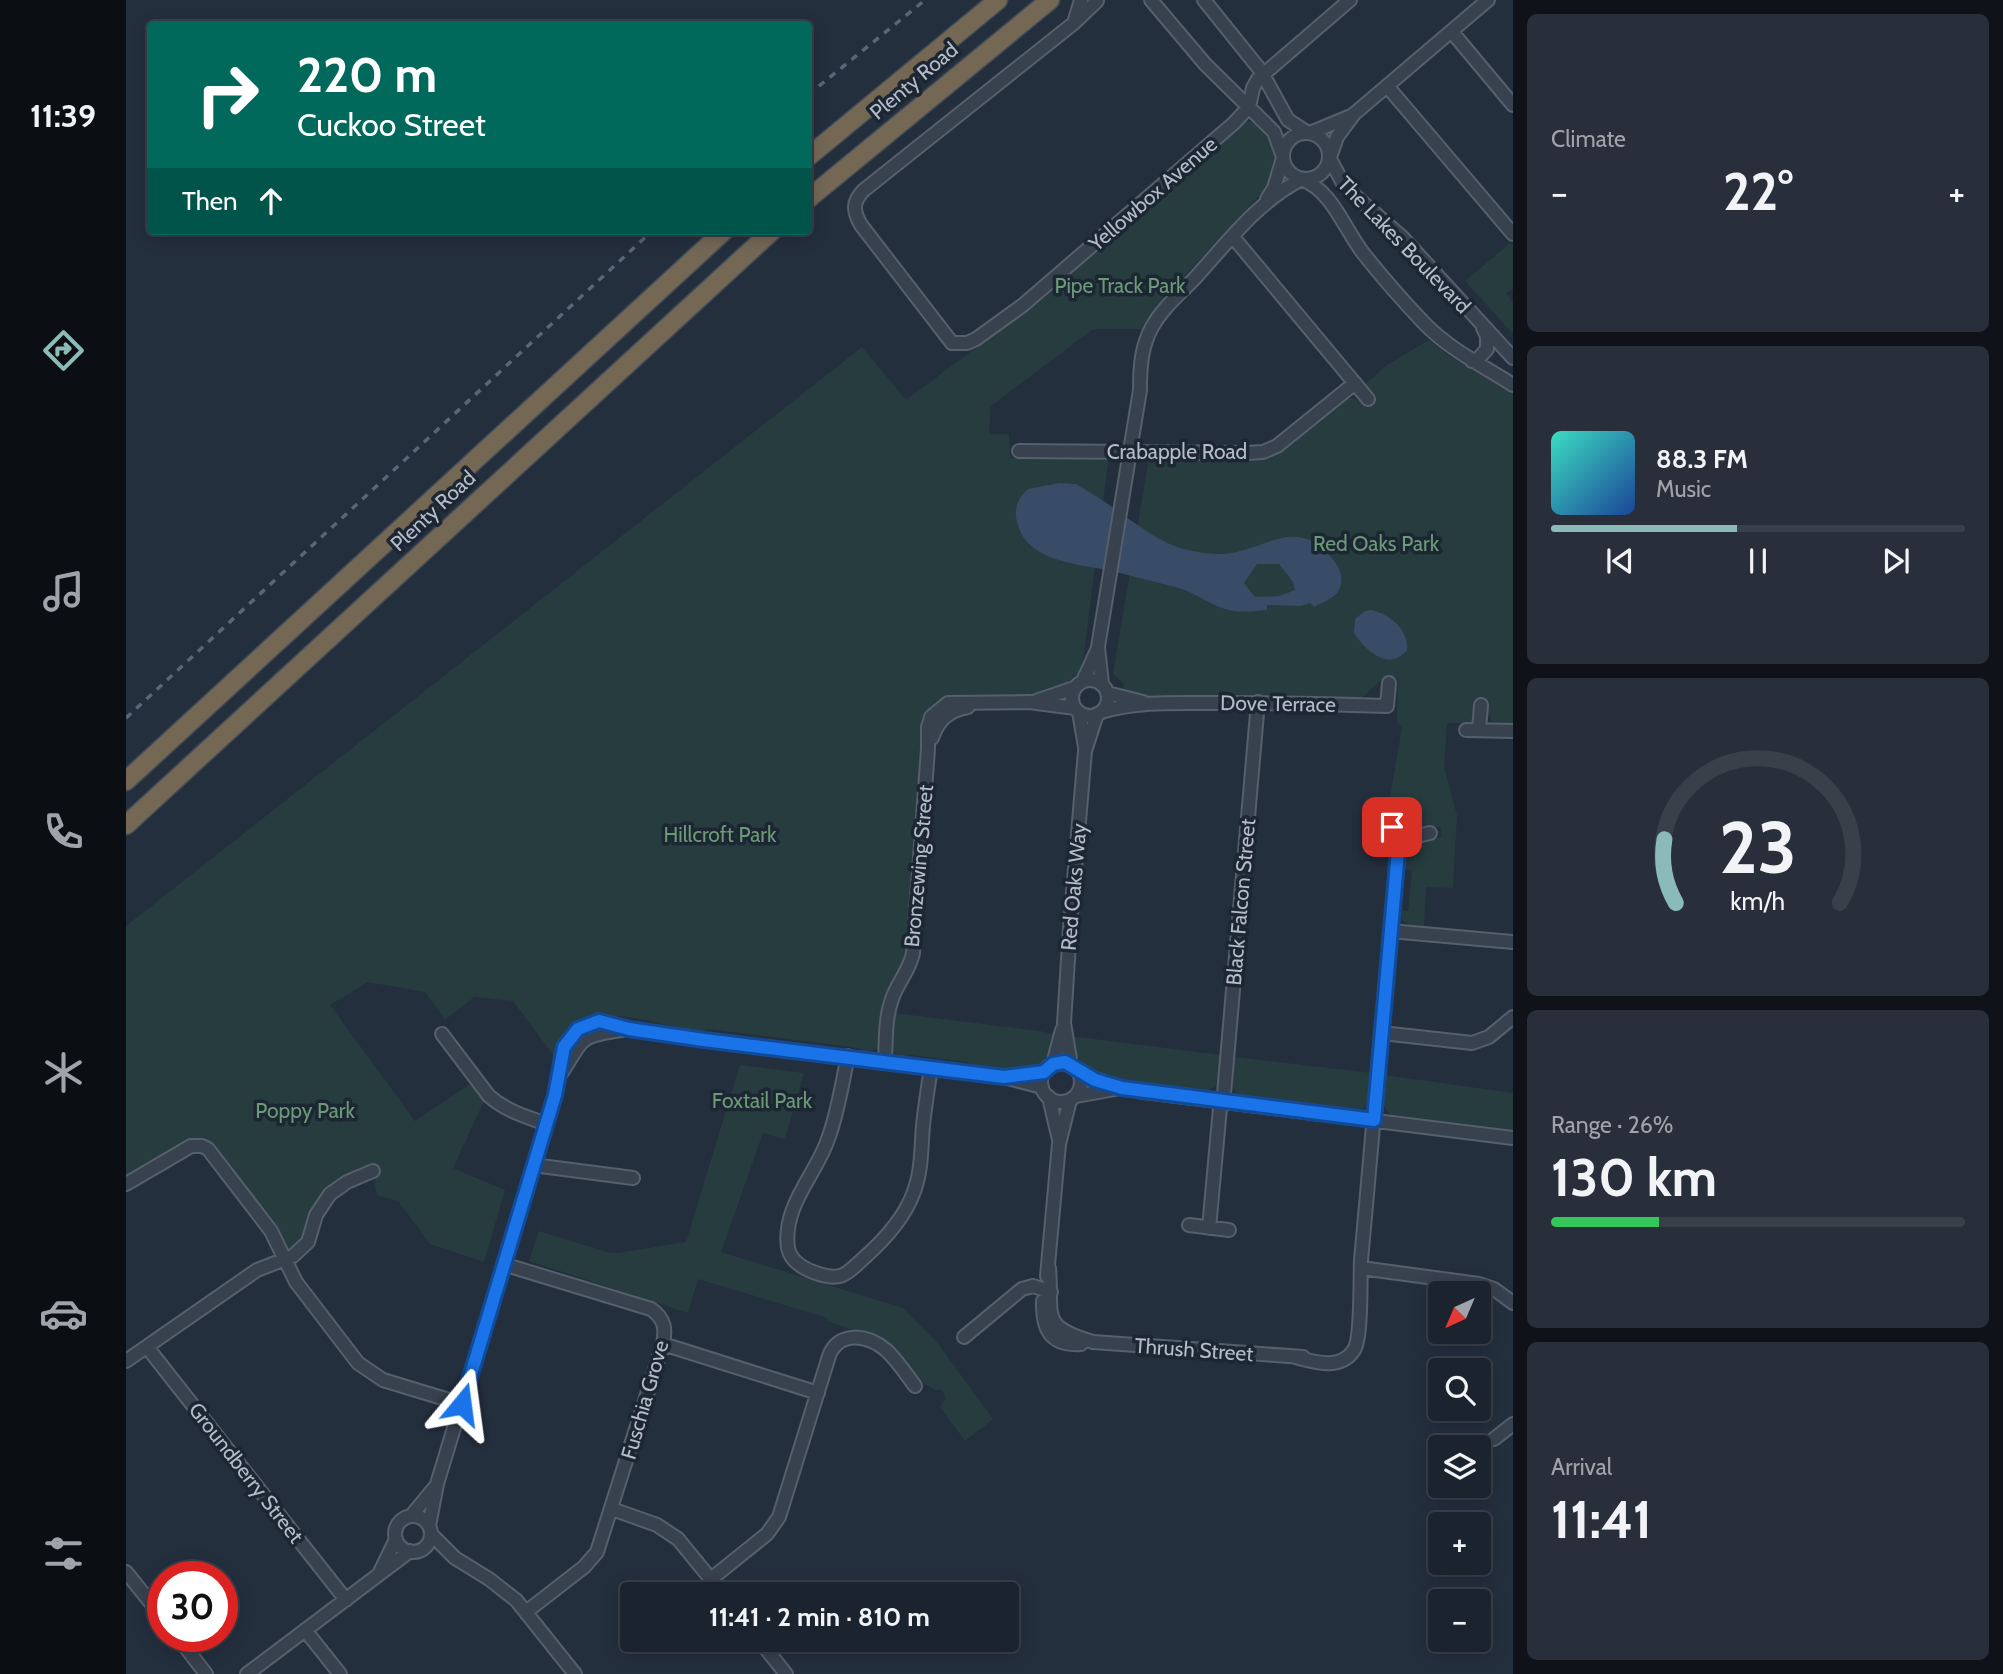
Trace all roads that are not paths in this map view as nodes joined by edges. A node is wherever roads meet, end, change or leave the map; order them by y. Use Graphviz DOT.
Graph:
graph roads {
  1 [pos="998,0"];
  2 [pos="1050,0"];
  3 [pos="1080,0"];
  4 [pos="1151,0"];
  5 [pos="1204,0"];
  6 [pos="1350,0"];
  7 [pos="1488,0"];
  8 [pos="1097,1"];
  9 [pos="1074,23"];
  10 [pos="1452,32"];
  11 [pos="1263,75"];
  12 [pos="1387,86"];
  13 [pos="1513,105"];
  14 [pos="1249,107"];
  15 [pos="1354,114"];
  16 [pos="1309,133"];
  17 [pos="812,154"];
  18 [pos="1283,158"];
  19 [pos="1330,158"];
  20 [pos="1302,179"];
  21 [pos="812,196"];
  22 [pos="1261,208"];
  23 [pos="1513,234"];
  24 [pos="720,235"];
  25 [pos="768,235"];
  26 [pos="1233,237"];
  27 [pos="1481,325"];
  28 [pos="1513,358"];
  29 [pos="1472,360"];
  30 [pos="1355,383"];
  31 [pos="1513,385"];
  32 [pos="1368,399"];
  33 [pos="1019,451"];
  34 [pos="1129,452"];
  35 [pos="1098,647"];
  36 [pos="1388,683"];
  37 [pos="1079,685"];
  38 [pos="1105,689"];
  39 [pos="1029,702"];
  40 [pos="1258,702"];
  41 [pos="1147,703"];
  42 [pos="1481,705"];
  43 [pos="1077,710"];
  44 [pos="1099,713"];
  45 [pos="1513,732"];
  46 [pos="1085,751"];
  47 [pos="126,781"];
  48 [pos="126,825"];
  49 [pos="1392,827"];
  50 [pos="1430,834"];
  51 [pos="1399,840"];
  52 [pos="1390,931"];
  53 [pos="1513,942"];
  54 [pos="1513,1017"];
  55 [pos="1064,1023"];
  56 [pos="442,1032"];
  57 [pos="1382,1033"];
  58 [pos="848,1056"];
  59 [pos="885,1061"];
  60 [pos="931,1068"];
  61 [pos="1048,1068"];
  62 [pos="1075,1068"];
  63 [pos="1004,1077"];
  64 [pos="1122,1088"];
  65 [pos="1045,1092"];
  66 [pos="1073,1098"];
  67 [pos="1222,1101"];
  68 [pos="1374,1120"];
  69 [pos="546,1124"];
  70 [pos="1513,1138"];
  71 [pos="1059,1143"];
  72 [pos="533,1165"];
  73 [pos="373,1171"];
  74 [pos="633,1178"];
  75 [pos="126,1184"];
  76 [pos="1189,1225"];
  77 [pos="1209,1228"];
  78 [pos="1229,1230"];
  79 [pos="284,1260"];
  80 [pos="503,1264"];
  81 [pos="1361,1268"];
  82 [pos="1046,1292"];
  83 [pos="1513,1303"];
  84 [pos="964,1337"];
  85 [pos="663,1344"];
  86 [pos="147,1346"];
  87 [pos="126,1361"];
  88 [pos="915,1386"];
  89 [pos="818,1393"];
  90 [pos="462,1404"];
  91 [pos="1513,1424"];
  92 [pos="1494,1439"];
  93 [pos="438,1484"];
  94 [pos="612,1509"];
  95 [pos="411,1516"];
  96 [pos="430,1530"];
  97 [pos="396,1539"];
  98 [pos="415,1550"];
  99 [pos="455,1559"];
  100 [pos="126,1572"];
  101 [pos="378,1575"];
  102 [pos="711,1579"];
  103 [pos="713,1582"];
  104 [pos="147,1598"];
  105 [pos="346,1600"];
  106 [pos="526,1612"];
  107 [pos="305,1630"];
  108 [pos="189,1652"];
  109 [pos="769,1652"];
  110 [pos="206,1674"];
  111 [pos="247,1674"];
  112 [pos="340,1674"];
  113 [pos="575,1674"];
  114 [pos="786,1674"];
  1 -- 17 [label="highway, Plenty Road"];
  2 -- 21 [label="highway, Plenty Road"];
  3 -- 9 [label="street"];
  4 -- 14 [label="street"];
  5 -- 11 [label="street"];
  6 -- 11 [label="street"];
  7 -- 10 [label="street"];
  8 -- 9 [label="street"];
  9 -- 14 [label="street, Yellowbox Avenue"];
  10 -- 12 [label="street"];
  10 -- 13 [label="street"];
  11 -- 14 [label="street"];
  11 -- 16 [label="street"];
  12 -- 15 [label="street"];
  12 -- 23 [label="street"];
  14 -- 18 [label="street"];
  15 -- 16 [label="street"];
  15 -- 19 [label="street"];
  16 -- 18 [label="street"];
  16 -- 19 [label="street"];
  18 -- 20 [label="street"];
  18 -- 22 [label="street"];
  19 -- 20 [label="street"];
  19 -- 27 [label="street, The Lakes Boulevard"];
  20 -- 22 [label="street"];
  20 -- 29 [label="street, The Lakes Boulevard"];
  22 -- 26 [label="street"];
  24 -- 47 [label="highway, Plenty Road"];
  25 -- 48 [label="highway, Plenty Road"];
  26 -- 30 [label="street"];
  26 -- 34 [label="street"];
  27 -- 28 [label="street, The Lakes Boulevard"];
  27 -- 29 [label="street"];
  29 -- 31 [label="street, The Lakes Boulevard"];
  30 -- 32 [label="street"];
  30 -- 34 [label="street, Crabapple Road"];
  33 -- 34 [label="street, Crabapple Road"];
  34 -- 35 [label="street"];
  35 -- 37 [label="street"];
  35 -- 38 [label="street"];
  36 -- 40 [label="street, Dove Terrace"];
  37 -- 38 [label="street"];
  37 -- 39 [label="street"];
  37 -- 43 [label="street"];
  38 -- 41 [label="street, Dove Terrace"];
  38 -- 44 [label="street"];
  39 -- 43 [label="street"];
  39 -- 59 [label="street, Bronzewing Street"];
  40 -- 41 [label="street, Dove Terrace"];
  40 -- 67 [label="street, Black Falcon Street"];
  41 -- 44 [label="street, Dove Terrace"];
  42 -- 45 [label="street"];
  43 -- 44 [label="street"];
  43 -- 46 [label="street, Red Oaks Way"];
  44 -- 46 [label="street, Red Oaks Way"];
  46 -- 55 [label="street, Red Oaks Way"];
  49 -- 51 [label="street"];
  50 -- 51 [label="street"];
  51 -- 52 [label="street, Thrush Street"];
  52 -- 53 [label="street"];
  52 -- 57 [label="street, Thrush Street"];
  54 -- 57 [label="street"];
  55 -- 61 [label="street, Red Oaks Way"];
  55 -- 62 [label="street, Red Oaks Way"];
  56 -- 69 [label="street"];
  57 -- 68 [label="street, Thrush Street"];
  58 -- 59 [label="street"];
  58 -- 60 [label="street"];
  58 -- 69 [label="street"];
  59 -- 60 [label="street"];
  60 -- 63 [label="street"];
  61 -- 62 [label="street"];
  61 -- 63 [label="street"];
  61 -- 65 [label="street"];
  62 -- 64 [label="street"];
  62 -- 66 [label="street"];
  63 -- 65 [label="street"];
  64 -- 66 [label="street"];
  64 -- 67 [label="street"];
  65 -- 66 [label="street"];
  65 -- 71 [label="street"];
  66 -- 71 [label="street"];
  67 -- 68 [label="street"];
  67 -- 77 [label="street, Black Falcon Street"];
  68 -- 70 [label="street"];
  68 -- 81 [label="street, Thrush Street"];
  69 -- 72 [label="street"];
  71 -- 82 [label="street"];
  72 -- 74 [label="street"];
  72 -- 80 [label="street"];
  73 -- 79 [label="street"];
  75 -- 79 [label="street"];
  76 -- 77 [label="street"];
  77 -- 78 [label="street"];
  79 -- 86 [label="street"];
  79 -- 90 [label="street"];
  80 -- 85 [label="street, Fuschia Grove"];
  80 -- 90 [label="street"];
  81 -- 82 [label="street, Thrush Street"];
  81 -- 83 [label="street"];
  82 -- 84 [label="street"];
  85 -- 89 [label="street"];
  85 -- 94 [label="street, Fuschia Grove"];
  86 -- 87 [label="street"];
  86 -- 105 [label="street, Groundberry Street"];
  88 -- 89 [label="street"];
  89 -- 102 [label="street"];
  90 -- 93 [label="street"];
  91 -- 92 [label="street"];
  93 -- 95 [label="street"];
  93 -- 96 [label="street"];
  94 -- 102 [label="street"];
  94 -- 106 [label="street, Fuschia Grove"];
  95 -- 96 [label="street"];
  95 -- 97 [label="street"];
  96 -- 98 [label="street"];
  96 -- 99 [label="street"];
  97 -- 98 [label="street"];
  97 -- 101 [label="street"];
  98 -- 99 [label="street"];
  98 -- 101 [label="street"];
  99 -- 106 [label="street"];
  100 -- 104 [label="street"];
  101 -- 105 [label="street"];
  102 -- 103 [label="street"];
  105 -- 107 [label="street"];
  106 -- 113 [label="street"];
  107 -- 111 [label="street"];
  107 -- 112 [label="street"];
  108 -- 110 [label="street"];
  109 -- 114 [label="street"];
}
